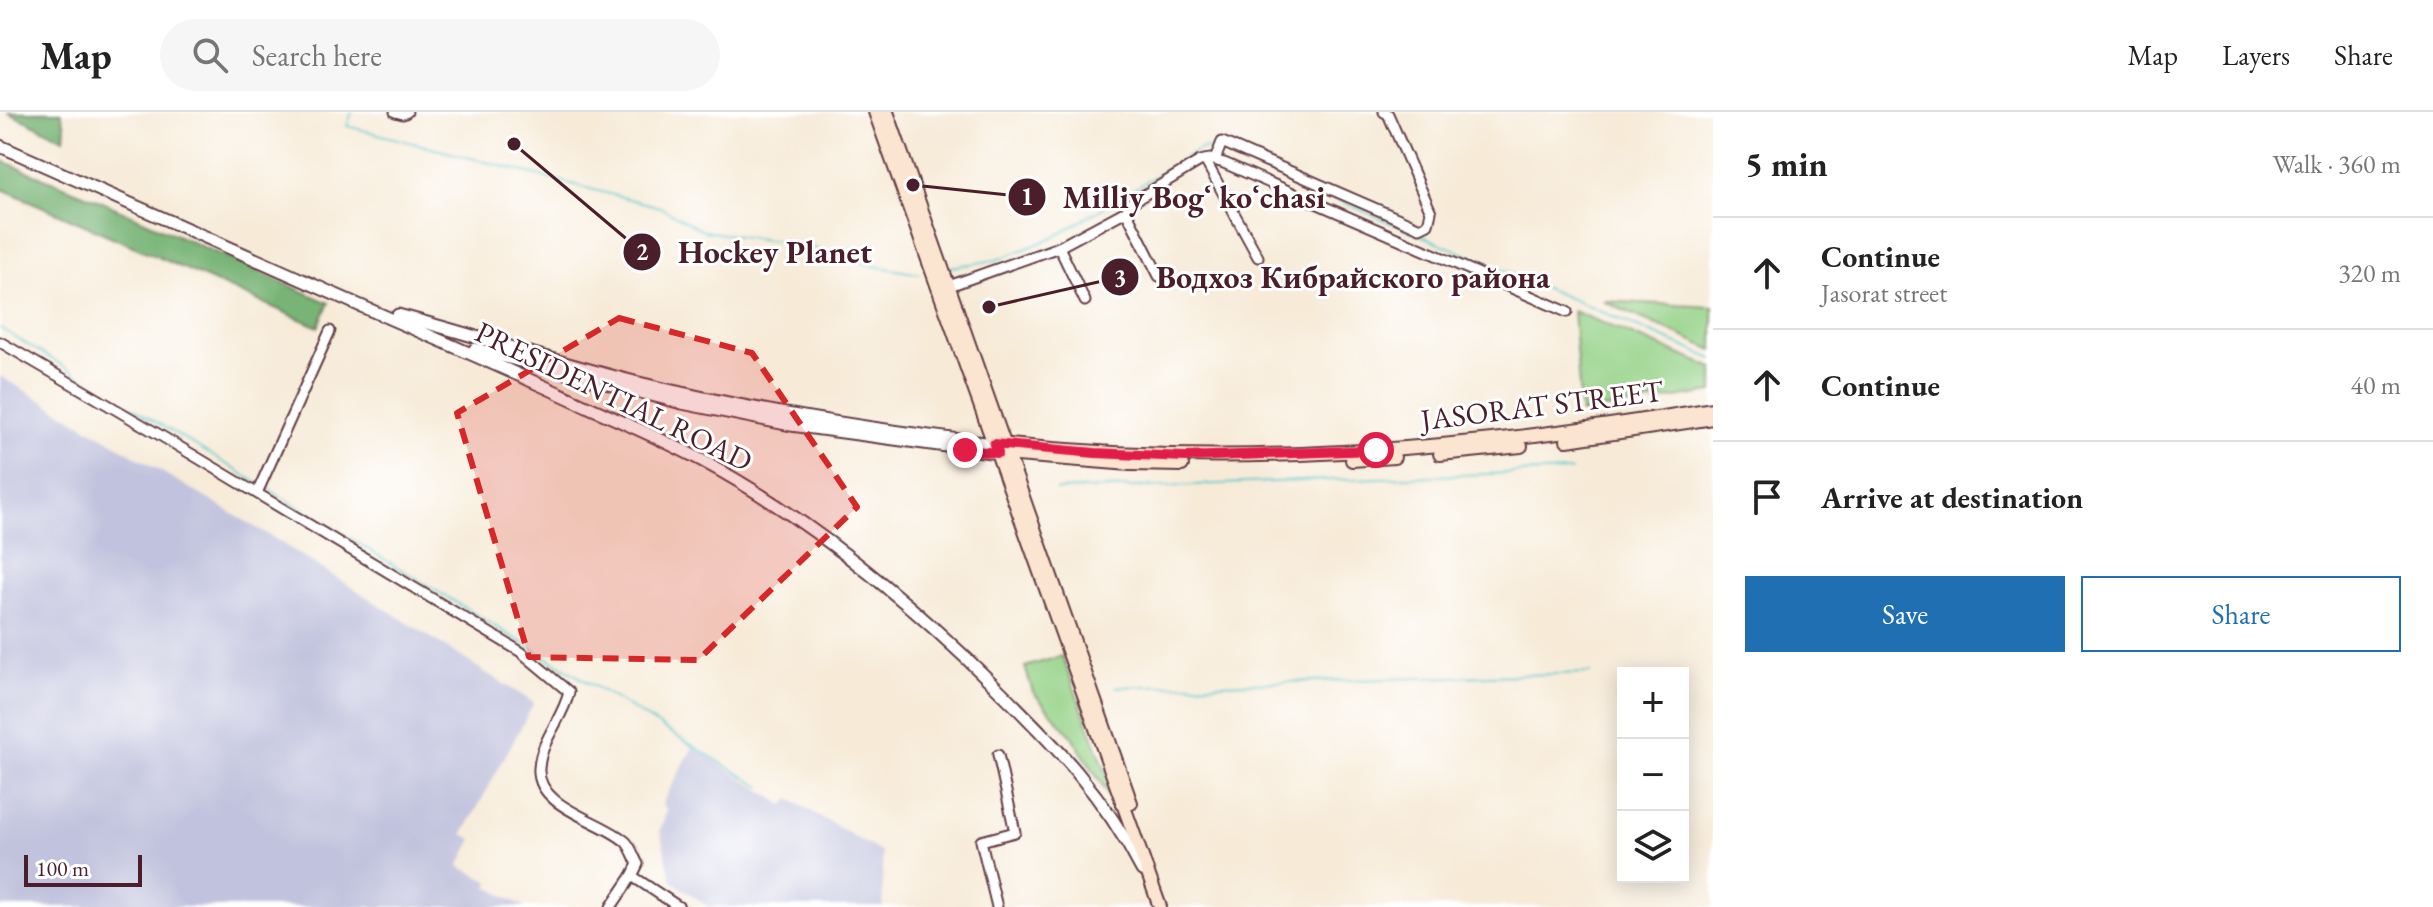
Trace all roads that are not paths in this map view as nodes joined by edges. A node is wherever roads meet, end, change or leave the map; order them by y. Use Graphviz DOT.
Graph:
graph roads {
  1 [pos="395,112"];
  2 [pos="407,112"];
  3 [pos="875,112"];
  4 [pos="887,112"];
  5 [pos="1384,112"];
  6 [pos="0,137"];
  7 [pos="0,146"];
  8 [pos="1215,153"];
  9 [pos="57,171"];
  10 [pos="1126,211"];
  11 [pos="1059,247"];
  12 [pos="1258,257"];
  13 [pos="1159,276"];
  14 [pos="949,286"];
  15 [pos="1085,301"];
  16 [pos="359,305"];
  17 [pos="1567,312"];
  18 [pos="330,331"];
  19 [pos="444,341"];
  20 [pos="0,342"];
  21 [pos="1713,409"];
  22 [pos="1713,418"];
  23 [pos="1001,449"];
  24 [pos="257,493"];
  25 [pos="998,755"];
  26 [pos="632,876"];
  27 [pos="1157,901"];
  28 [pos="611,907"];
  29 [pos="679,907"];
  30 [pos="997,907"];
  31 [pos="1167,907"];
  1 -- 2 [label="street"];
  3 -- 23 [label="main road"];
  4 -- 14 [label="main road"];
  5 -- 8 [label="street"];
  6 -- 9 [label="street, PRESIDENTIAL ROAD"];
  7 -- 9 [label="street, PRESIDENTIAL ROAD"];
  8 -- 10 [label="street"];
  8 -- 12 [label="street"];
  8 -- 17 [label="street"];
  9 -- 16 [label="street, PRESIDENTIAL ROAD"];
  10 -- 11 [label="street"];
  10 -- 13 [label="street"];
  11 -- 14 [label="street"];
  11 -- 15 [label="street"];
  14 -- 23 [label="main road"];
  16 -- 19 [label="street, PRESIDENTIAL ROAD"];
  16 -- 23 [label="street"];
  18 -- 24 [label="street"];
  19 -- 23 [label="street"];
  19 -- 27 [label="street, PRESIDENTIAL ROAD"];
  20 -- 24 [label="street"];
  21 -- 23 [label="main road, JASORAT STREET"];
  22 -- 23 [label="main road, JASORAT STREET"];
  23 -- 27 [label="main road"];
  23 -- 31 [label="main road"];
  24 -- 26 [label="street"];
  25 -- 30 [label="street"];
  26 -- 28 [label="street"];
  26 -- 29 [label="street"];
}
